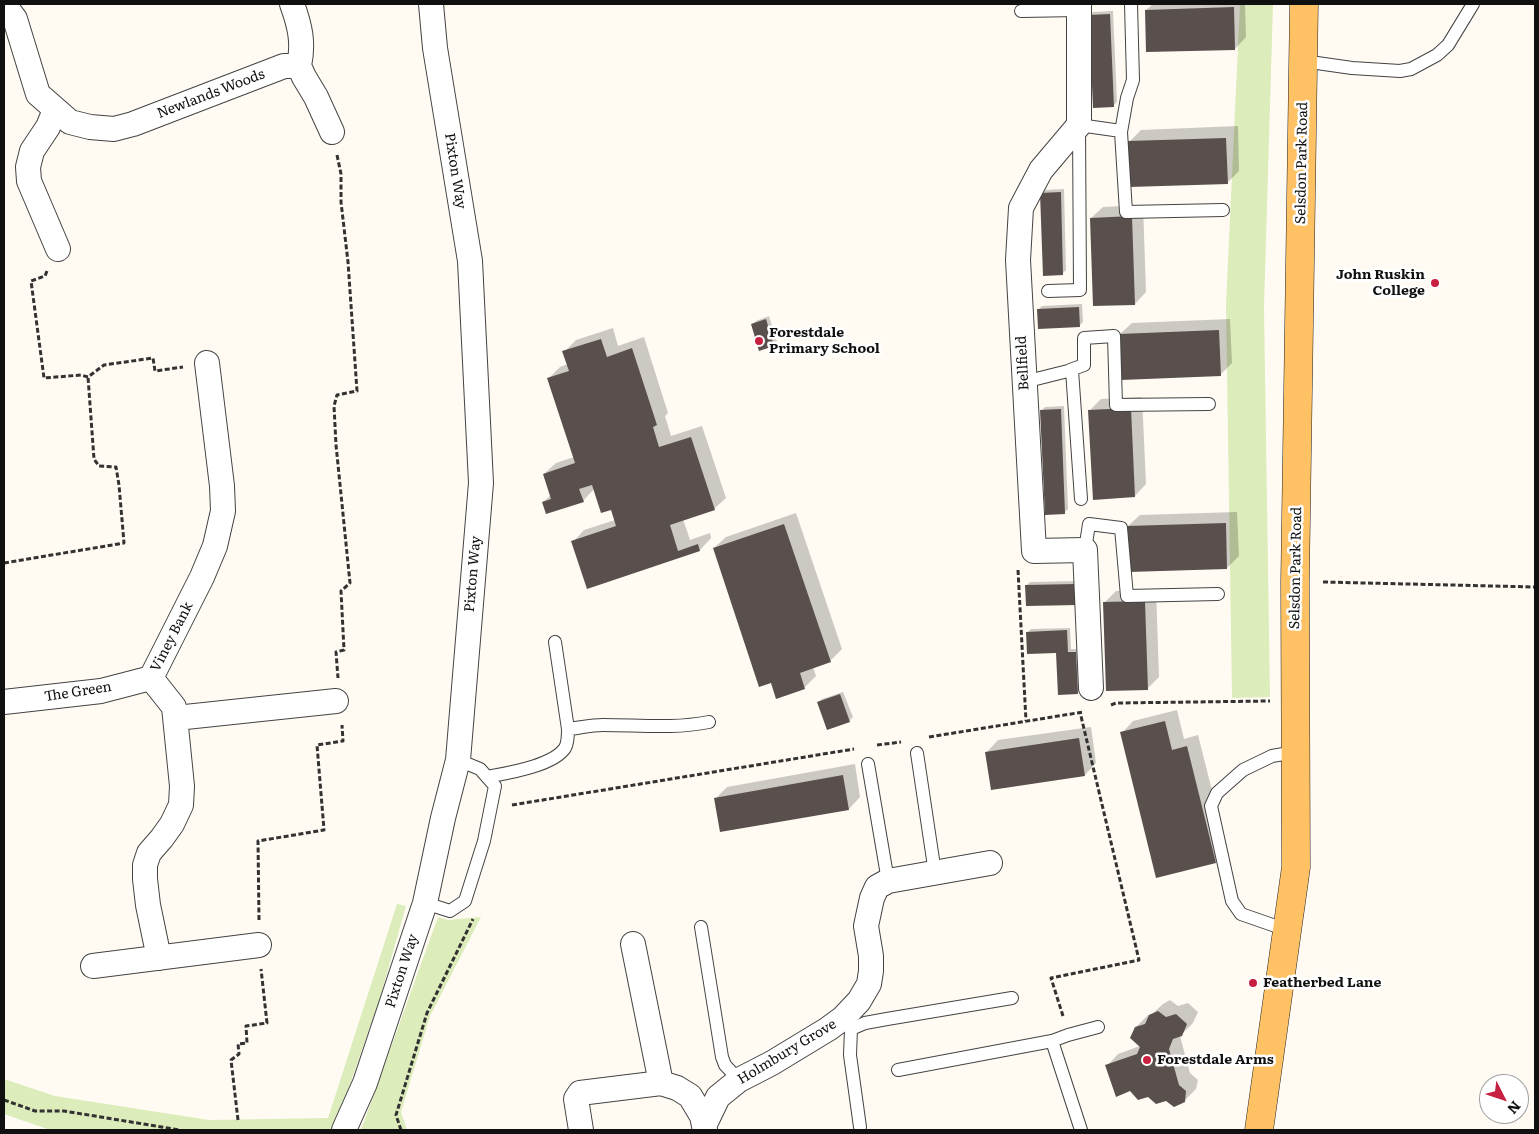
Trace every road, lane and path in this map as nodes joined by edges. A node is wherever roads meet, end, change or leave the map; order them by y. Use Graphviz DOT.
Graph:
graph roads {
  1 [pos="4,4"];
  2 [pos="292,4"];
  3 [pos="430,4"];
  4 [pos="1131,4"];
  5 [pos="1304,4"];
  6 [pos="1473,4"];
  7 [pos="1079,7"];
  8 [pos="1021,11"];
  9 [pos="1303,61"];
  10 [pos="299,66"];
  11 [pos="55,110"];
  12 [pos="1079,125"];
  13 [pos="1121,130"];
  14 [pos="332,132"];
  15 [pos="1223,210"];
  16 [pos="58,249"];
  17 [pos="1048,291"];
  18 [pos="207,363"];
  19 [pos="1070,370"];
  20 [pos="88,377"];
  21 [pos="1024,382"];
  22 [pos="1210,404"];
  23 [pos="1082,500"];
  24 [pos="1085,550"];
  25 [pos="1034,551"];
  26 [pos="4,563"];
  27 [pos="1340,583"];
  28 [pos="1535,587"];
  29 [pos="1218,594"];
  30 [pos="555,642"];
  31 [pos="151,678"];
  32 [pos="1090,699"];
  33 [pos="1295,700"];
  34 [pos="338,701"];
  35 [pos="4,702"];
  36 [pos="1107,706"];
  37 [pos="1080,712"];
  38 [pos="176,718"];
  39 [pos="1026,721"];
  40 [pos="708,722"];
  41 [pos="568,729"];
  42 [pos="929,737"];
  43 [pos="909,740"];
  44 [pos="870,747"];
  45 [pos="861,748"];
  46 [pos="1295,752"];
  47 [pos="917,753"];
  48 [pos="458,760"];
  49 [pos="868,764"];
  50 [pos="487,777"];
  51 [pos="492,808"];
  52 [pos="990,863"];
  53 [pos="935,873"];
  54 [pos="888,881"];
  55 [pos="465,901"];
  56 [pos="425,903"];
  57 [pos="701,926"];
  58 [pos="1287,930"];
  59 [pos="633,944"];
  60 [pos="259,945"];
  61 [pos="159,958"];
  62 [pos="93,966"];
  63 [pos="1012,998"];
  64 [pos="847,1024"];
  65 [pos="1098,1027"];
  66 [pos="1068,1035"];
  67 [pos="1052,1041"];
  68 [pos="898,1070"];
  69 [pos="739,1080"];
  70 [pos="660,1083"];
  71 [pos="4,1100"];
  72 [pos="238,1120"];
  73 [pos="860,1127"];
  74 [pos="705,1128"];
  75 [pos="180,1130"];
  76 [pos="344,1130"];
  77 [pos="401,1130"];
  78 [pos="581,1130"];
  79 [pos="1081,1130"];
  80 [pos="1259,1130"];
  1 -- 11 [label="street, Newlands Woods"];
  2 -- 10 [label="street"];
  3 -- 48 [label="street, Pixton Way"];
  4 -- 13 [label="lane"];
  5 -- 9 [label="main road, Selsdon Park Road"];
  6 -- 9 [label="lane"];
  7 -- 8 [label="lane"];
  7 -- 12 [label="street"];
  9 -- 33 [label="main road, Selsdon Park Road"];
  10 -- 11 [label="street, Newlands Woods"];
  10 -- 14 [label="street"];
  11 -- 16 [label="street"];
  12 -- 13 [label="lane"];
  12 -- 17 [label="lane"];
  12 -- 21 [label="street, Bellfield"];
  13 -- 15 [label="lane"];
  14 -- 34 [label="path"];
  16 -- 20 [label="path"];
  18 -- 20 [label="path"];
  18 -- 31 [label="street, Viney Bank"];
  19 -- 21 [label="lane"];
  19 -- 22 [label="lane"];
  19 -- 23 [label="lane"];
  20 -- 26 [label="path"];
  21 -- 25 [label="street, Bellfield"];
  24 -- 25 [label="street"];
  24 -- 29 [label="lane"];
  24 -- 32 [label="street"];
  25 -- 39 [label="path"];
  27 -- 28 [label="path"];
  30 -- 41 [label="lane"];
  31 -- 35 [label="street, The Green"];
  31 -- 38 [label="street, Viney Bank"];
  32 -- 37 [label="path"];
  33 -- 36 [label="path"];
  33 -- 46 [label="main road, Selsdon Park Road"];
  34 -- 38 [label="street"];
  34 -- 60 [label="path"];
  37 -- 39 [label="path"];
  37 -- 66 [label="path"];
  38 -- 61 [label="street, Viney Bank"];
  39 -- 42 [label="path"];
  40 -- 41 [label="lane"];
  41 -- 50 [label="lane"];
  43 -- 44 [label="path"];
  45 -- 51 [label="path"];
  46 -- 58 [label="main road, Selsdon Park Road"];
  46 -- 58 [label="lane"];
  47 -- 53 [label="lane"];
  48 -- 50 [label="lane"];
  48 -- 56 [label="street, Pixton Way"];
  49 -- 54 [label="lane"];
  50 -- 51 [label="lane"];
  51 -- 55 [label="lane"];
  52 -- 53 [label="street"];
  53 -- 54 [label="street"];
  54 -- 64 [label="street, Holmbury Grove"];
  55 -- 56 [label="lane"];
  55 -- 77 [label="path"];
  56 -- 76 [label="street, Pixton Way"];
  57 -- 69 [label="lane"];
  58 -- 80 [label="main road, Selsdon Park Road"];
  59 -- 70 [label="street"];
  60 -- 61 [label="street"];
  60 -- 72 [label="path"];
  61 -- 62 [label="street"];
  63 -- 64 [label="lane"];
  64 -- 69 [label="street, Holmbury Grove"];
  64 -- 73 [label="lane"];
  65 -- 66 [label="lane"];
  66 -- 67 [label="lane"];
  67 -- 68 [label="lane"];
  67 -- 79 [label="lane"];
  69 -- 74 [label="street, Holmbury Grove"];
  70 -- 74 [label="street, Holmbury Grove"];
  70 -- 78 [label="street, Holmbury Grove"];
  71 -- 75 [label="path"];
}
